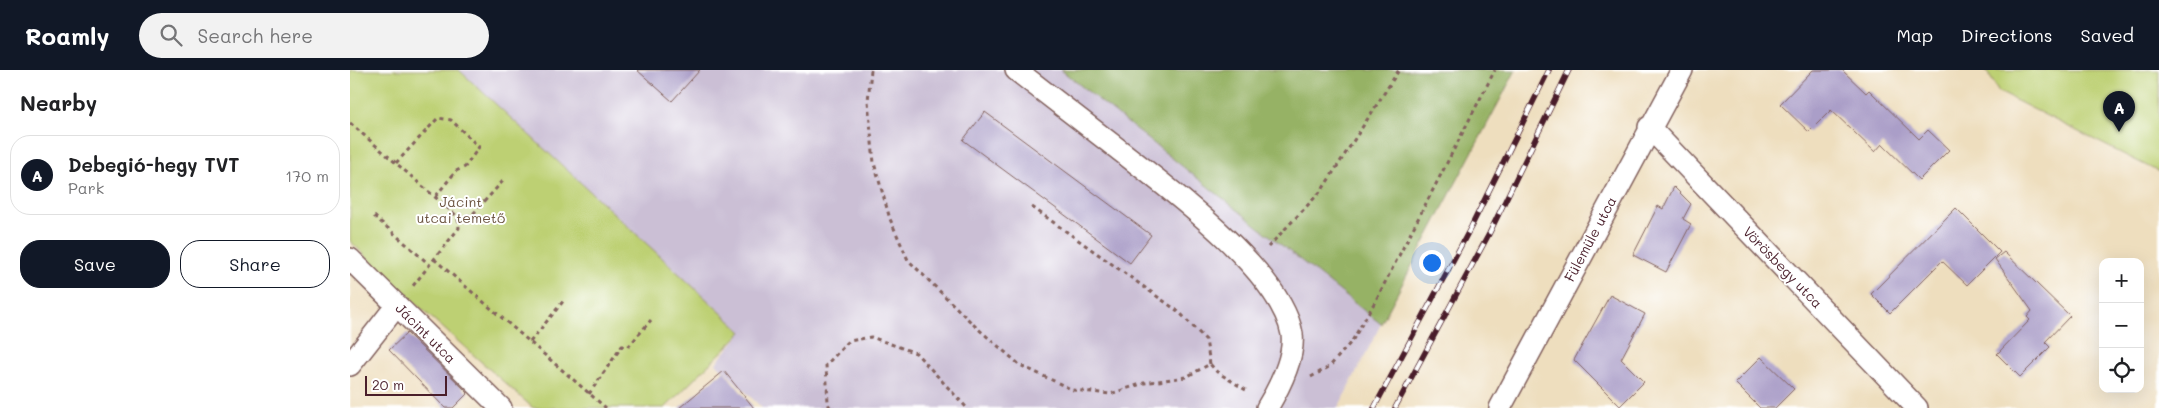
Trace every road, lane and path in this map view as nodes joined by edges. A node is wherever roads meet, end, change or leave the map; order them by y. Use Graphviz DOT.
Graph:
graph roads {
  1 [pos="871,70"];
  2 [pos="1016,70"];
  3 [pos="1399,70"];
  4 [pos="1495,70"];
  5 [pos="1682,70"];
  6 [pos="350,123"];
  7 [pos="1650,127"];
  8 [pos="396,163"];
  9 [pos="503,181"];
  10 [pos="435,197"];
  11 [pos="1032,207"];
  12 [pos="374,216"];
  13 [pos="458,217"];
  14 [pos="350,259"];
  15 [pos="434,260"];
  16 [pos="1246,260"];
  17 [pos="430,266"];
  18 [pos="565,299"];
  19 [pos="397,305"];
  20 [pos="651,320"];
  21 [pos="530,342"];
  22 [pos="1210,364"];
  23 [pos="350,365"];
  24 [pos="589,394"];
  25 [pos="1264,400"];
  26 [pos="501,408"];
  27 [pos="606,408"];
  28 [pos="830,408"];
  29 [pos="967,408"];
  30 [pos="1500,408"];
  31 [pos="1917,408"];
  1 -- 22 [label="path"];
  2 -- 16 [label="street"];
  3 -- 16 [label="path"];
  4 -- 25 [label="path"];
  5 -- 7 [label="street, Fülemüle utca"];
  6 -- 8 [label="path"];
  7 -- 30 [label="street, Fülemüle utca"];
  7 -- 31 [label="street, Vörösbegy utca"];
  8 -- 10 [label="path"];
  8 -- 10 [label="path"];
  9 -- 13 [label="path"];
  10 -- 13 [label="path"];
  11 -- 22 [label="path"];
  12 -- 17 [label="path"];
  13 -- 15 [label="path"];
  14 -- 19 [label="street, Jácint utca"];
  15 -- 17 [label="path"];
  15 -- 21 [label="path"];
  16 -- 25 [label="street"];
  17 -- 19 [label="path"];
  18 -- 21 [label="path"];
  19 -- 23 [label="street"];
  19 -- 26 [label="street, Jácint utca"];
  20 -- 24 [label="path"];
  21 -- 24 [label="path"];
  22 -- 25 [label="path"];
  24 -- 27 [label="path"];
  28 -- 29 [label="path"];
}
